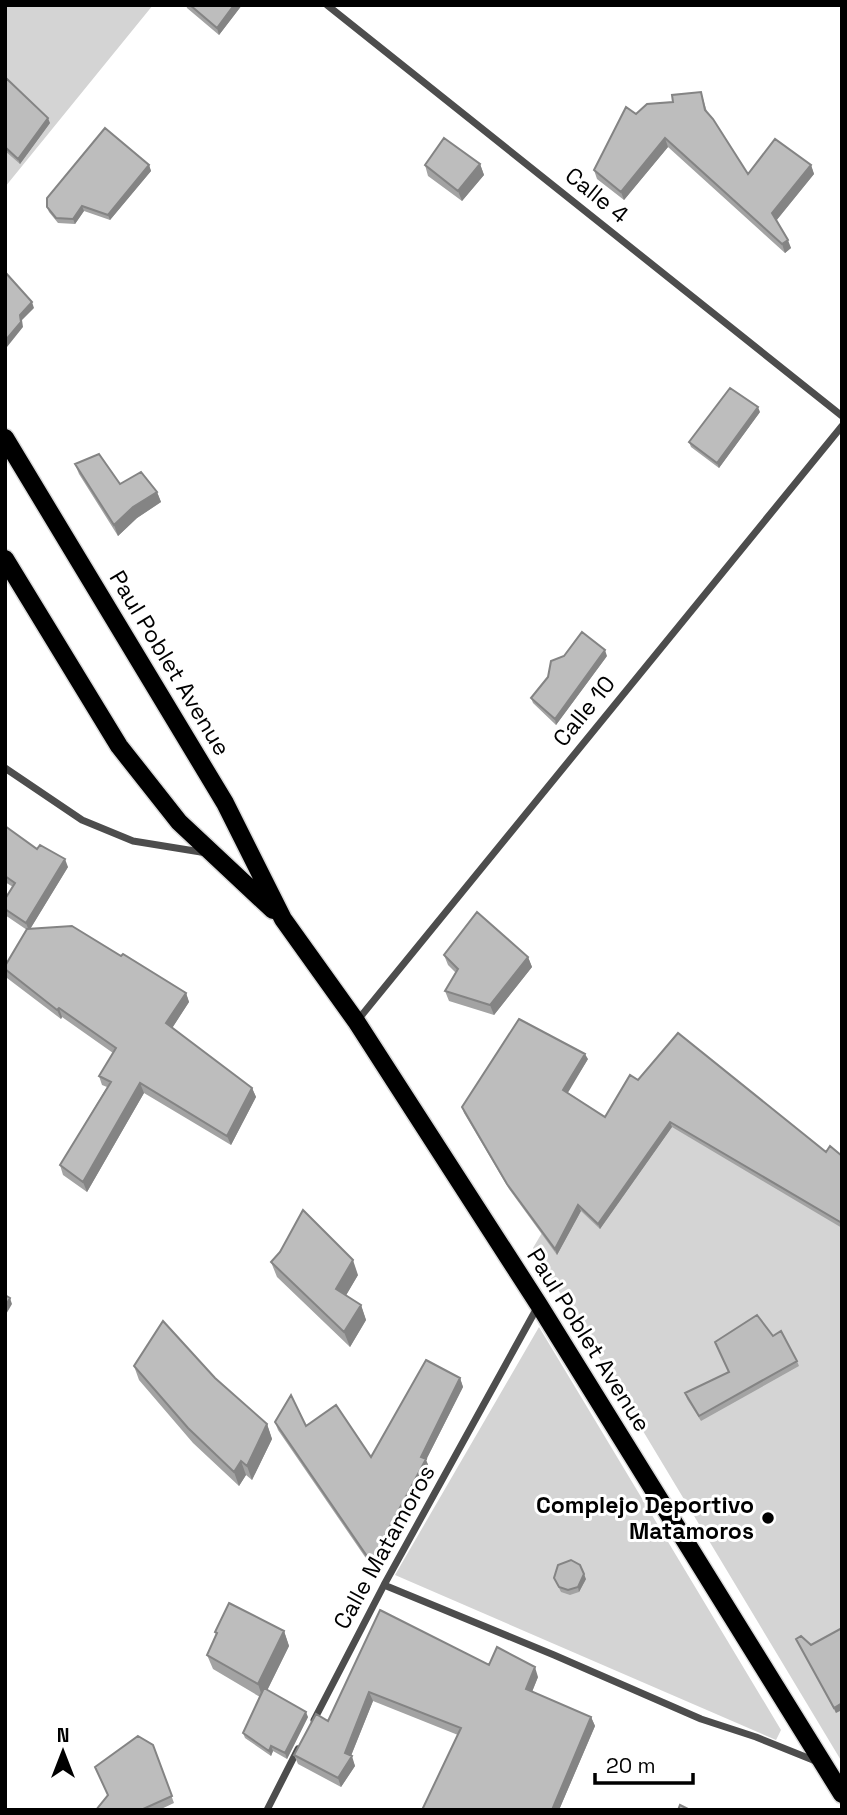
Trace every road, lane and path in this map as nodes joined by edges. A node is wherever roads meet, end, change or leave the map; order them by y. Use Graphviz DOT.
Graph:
graph roads {
  1 [pos="327,5"];
  2 [pos="842,416"];
  3 [pos="842,426"];
  4 [pos="5,438"];
  5 [pos="5,559"];
  6 [pos="5,768"];
  7 [pos="215,855"];
  8 [pos="283,919"];
  9 [pos="356,1021"];
  10 [pos="539,1306"];
  11 [pos="384,1585"];
  12 [pos="310,1727"];
  13 [pos="304,1739"];
  14 [pos="824,1765"];
  15 [pos="842,1794"];
  16 [pos="267,1810"];
  1 -- 2 [label="street, Calle 4"];
  3 -- 9 [label="street, Calle 10"];
  4 -- 8 [label="main road, Paul Poblet Avenue"];
  5 -- 7 [label="main road, Paul Poblet Avenue"];
  6 -- 7 [label="street"];
  7 -- 8 [label="main road, Paul Poblet Avenue"];
  8 -- 9 [label="main road, Paul Poblet Avenue"];
  9 -- 10 [label="main road, Paul Poblet Avenue"];
  10 -- 11 [label="street, Calle Matamoros"];
  10 -- 14 [label="main road, Paul Poblet Avenue"];
  11 -- 12 [label="street, Calle Matamoros"];
  11 -- 14 [label="street"];
  13 -- 16 [label="street"];
  14 -- 15 [label="main road, Paul Poblet Avenue"];
}
